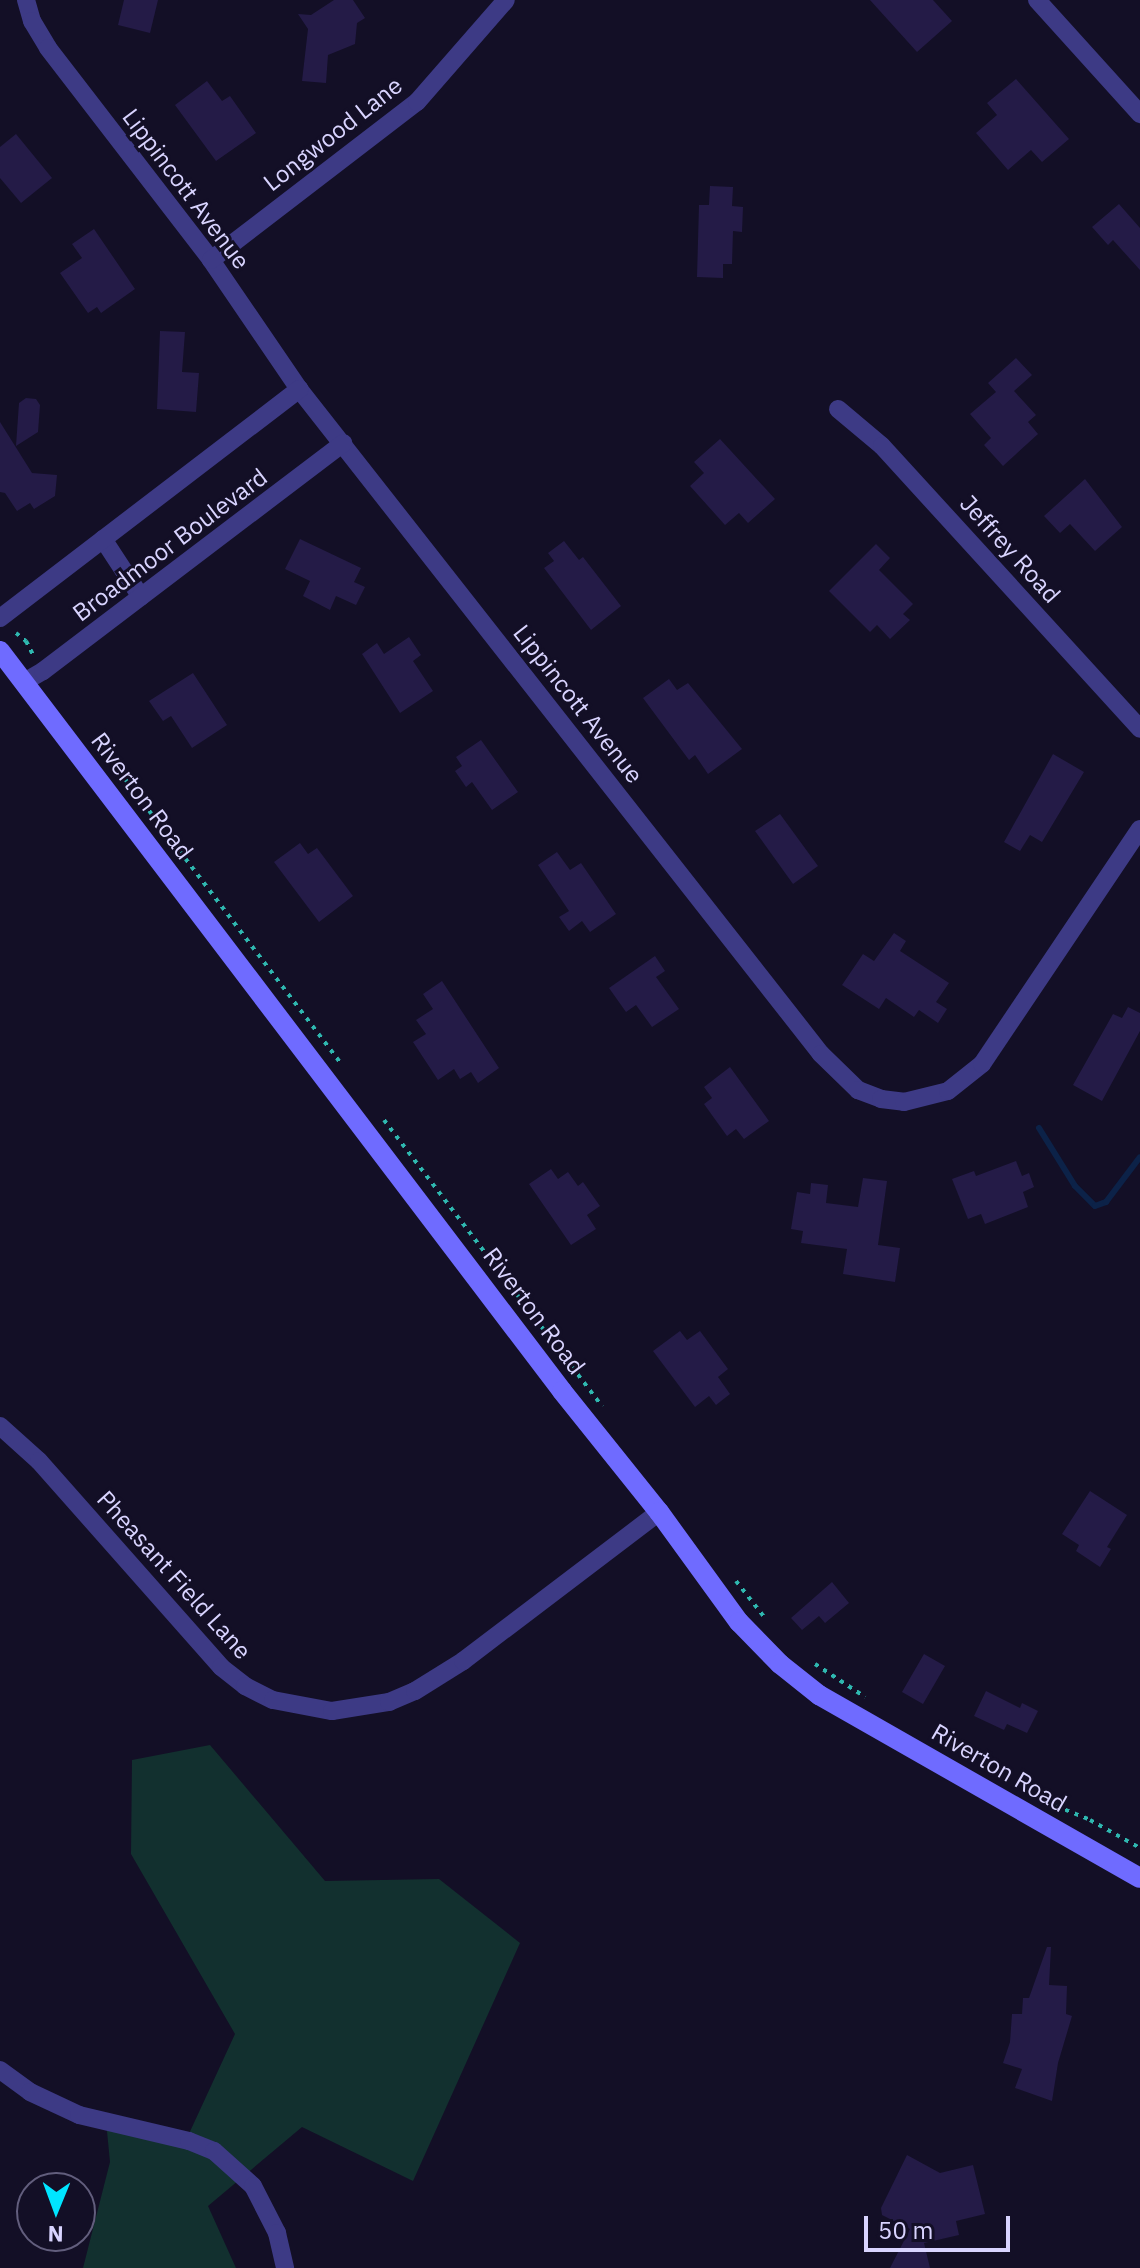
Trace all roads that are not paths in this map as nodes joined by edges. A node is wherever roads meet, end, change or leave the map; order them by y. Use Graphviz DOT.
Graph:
graph roads {
  1 [pos="26,0"];
  2 [pos="506,0"];
  3 [pos="1037,0"];
  4 [pos="1140,114"];
  5 [pos="211,260"];
  6 [pos="299,389"];
  7 [pos="838,409"];
  8 [pos="343,443"];
  9 [pos="103,539"];
  10 [pos="141,597"];
  11 [pos="0,618"];
  12 [pos="0,651"];
  13 [pos="24,682"];
  14 [pos="1140,729"];
  15 [pos="1140,829"];
  16 [pos="0,1426"];
  17 [pos="659,1512"];
  18 [pos="1140,1878"];
  19 [pos="0,2070"];
  20 [pos="285,2268"];
  1 -- 5 [label="street, Lippincott Avenue"];
  2 -- 5 [label="street, Longwood Lane"];
  3 -- 4 [label="street"];
  5 -- 6 [label="street, Lippincott Avenue"];
  6 -- 8 [label="street, Lippincott Avenue"];
  6 -- 9 [label="street, Broadmoor Boulevard"];
  7 -- 14 [label="street, Jeffrey Road"];
  8 -- 10 [label="street, Broadmoor Boulevard"];
  8 -- 15 [label="street, Lippincott Avenue"];
  9 -- 10 [label="street"];
  9 -- 11 [label="street, Broadmoor Boulevard"];
  10 -- 13 [label="street, Broadmoor Boulevard"];
  12 -- 13 [label="main road, Riverton Road"];
  13 -- 17 [label="main road, Riverton Road"];
  16 -- 17 [label="street, Pheasant Field Lane"];
  17 -- 18 [label="main road, Riverton Road"];
  19 -- 20 [label="street"];
}
